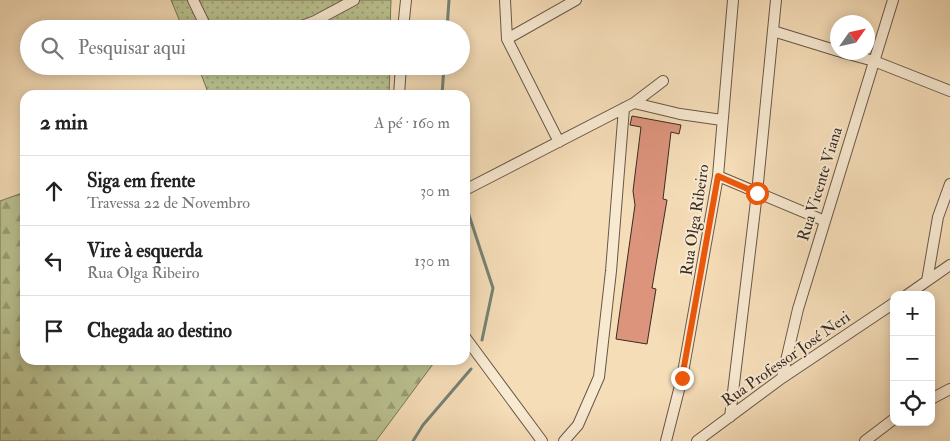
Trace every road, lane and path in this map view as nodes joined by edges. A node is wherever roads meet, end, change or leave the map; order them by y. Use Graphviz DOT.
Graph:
graph roads {
  1 [pos="193,0"];
  2 [pos="354,0"];
  3 [pos="406,0"];
  4 [pos="504,0"];
  5 [pos="576,0"];
  6 [pos="733,0"];
  7 [pos="776,0"];
  8 [pos="893,0"];
  9 [pos="203,20"];
  10 [pos="317,20"];
  11 [pos="404,20"];
  12 [pos="773,30"];
  13 [pos="507,39"];
  14 [pos="830,48"];
  15 [pos="867,60"];
  16 [pos="874,62"];
  17 [pos="400,75"];
  18 [pos="663,81"];
  19 [pos="399,90"];
  20 [pos="950,91"];
  21 [pos="634,103"];
  22 [pos="624,108"];
  23 [pos="722,120"];
  24 [pos="560,142"];
  25 [pos="718,176"];
  26 [pos="950,184"];
  27 [pos="470,187"];
  28 [pos="757,193"];
  29 [pos="824,221"];
  30 [pos="950,265"];
  31 [pos="927,281"];
  32 [pos="913,291"];
  33 [pos="890,306"];
  34 [pos="470,344"];
  35 [pos="782,378"];
  36 [pos="950,389"];
  37 [pos="935,397"];
  38 [pos="730,417"];
  39 [pos="890,422"];
  40 [pos="542,441"];
  41 [pos="564,441"];
  42 [pos="666,441"];
  43 [pos="697,441"];
  44 [pos="865,441"];
  1 -- 9 [label="street"];
  2 -- 10 [label="street"];
  3 -- 11 [label="street"];
  4 -- 13 [label="street"];
  5 -- 13 [label="street"];
  6 -- 23 [label="street, Rua Olga Ribeiro"];
  7 -- 12 [label="street"];
  8 -- 16 [label="street, Rua Vicente Viana"];
  12 -- 14 [label="street"];
  12 -- 28 [label="street"];
  13 -- 24 [label="street"];
  15 -- 16 [label="street"];
  16 -- 20 [label="street"];
  16 -- 29 [label="street, Rua Vicente Viana"];
  17 -- 19 [label="street"];
  18 -- 21 [label="street"];
  21 -- 22 [label="street"];
  21 -- 23 [label="street"];
  22 -- 24 [label="street"];
  22 -- 41 [label="street"];
  23 -- 25 [label="street, Rua Olga Ribeiro"];
  24 -- 27 [label="street"];
  25 -- 28 [label="street"];
  25 -- 42 [label="street, Rua Olga Ribeiro"];
  26 -- 31 [label="street"];
  28 -- 29 [label="street"];
  28 -- 38 [label="street"];
  29 -- 35 [label="street, Rua Vicente Viana"];
  30 -- 31 [label="street"];
  31 -- 32 [label="street"];
  33 -- 35 [label="street, Rua Professor José Neri"];
  34 -- 40 [label="street"];
  35 -- 38 [label="street, Rua Professor José Neri"];
  36 -- 37 [label="street"];
  38 -- 43 [label="street, Rua Professor José Neri"];
  39 -- 44 [label="street"];
}
